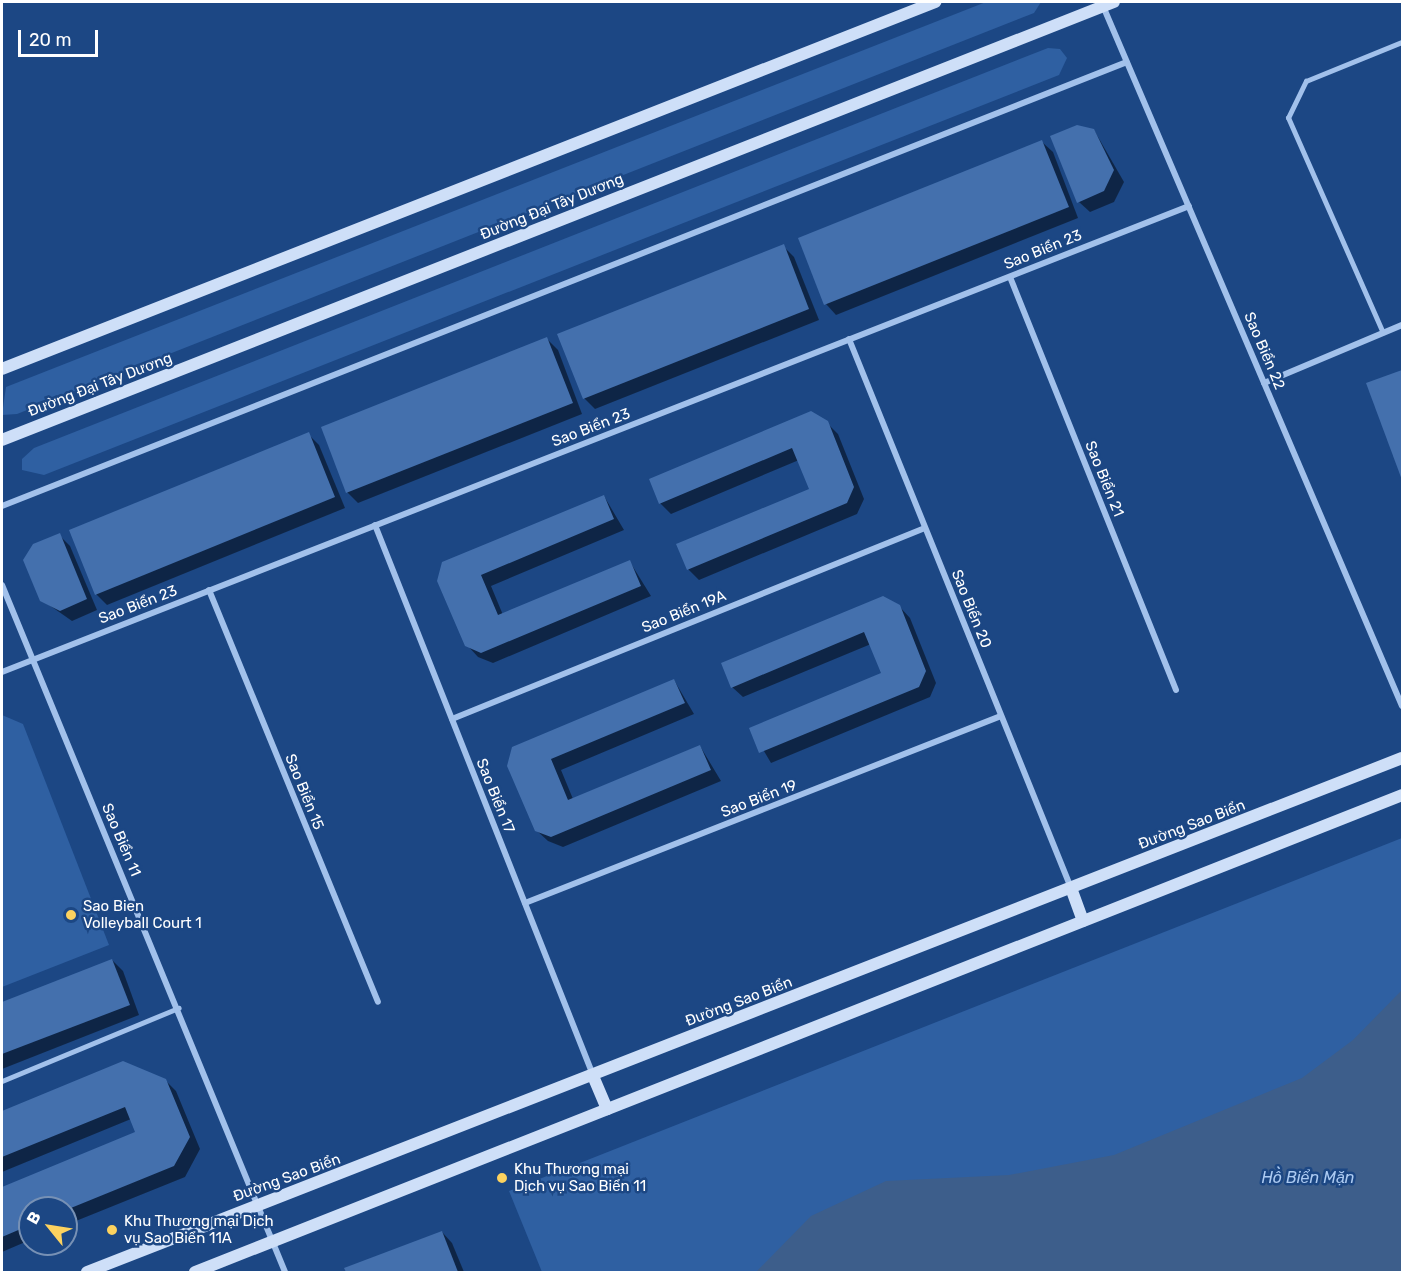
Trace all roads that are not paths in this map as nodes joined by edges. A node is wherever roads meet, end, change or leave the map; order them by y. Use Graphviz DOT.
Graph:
graph roads {
  1 [pos="935,2"];
  2 [pos="1106,3"];
  3 [pos="1402,42"];
  4 [pos="1127,62"];
  5 [pos="1189,206"];
  6 [pos="1010,277"];
  7 [pos="1402,325"];
  8 [pos="1383,333"];
  9 [pos="849,339"];
  10 [pos="2,369"];
  11 [pos="1264,383"];
  12 [pos="2,440"];
  13 [pos="2,506"];
  14 [pos="375,525"];
  15 [pos="926,528"];
  16 [pos="2,585"];
  17 [pos="209,590"];
  18 [pos="33,660"];
  19 [pos="2,672"];
  20 [pos="1176,690"];
  21 [pos="1402,706"];
  22 [pos="1001,716"];
  23 [pos="452,718"];
  24 [pos="1402,758"];
  25 [pos="1402,795"];
  26 [pos="1071,888"];
  27 [pos="525,903"];
  28 [pos="1083,921"];
  29 [pos="378,1002"];
  30 [pos="178,1008"];
  31 [pos="593,1076"];
  32 [pos="2,1081"];
  33 [pos="607,1109"];
  34 [pos="260,1204"];
  35 [pos="274,1241"];
  36 [pos="87,1272"];
  37 [pos="195,1272"];
  38 [pos="285,1272"];
  1 -- 10 [label="street"];
  2 -- 4 [label="street, Sao Biển 22"];
  2 -- 12 [label="street, Đường Đại Tây Dương"];
  3 -- 8 [label="lane"];
  4 -- 5 [label="street, Sao Biển 22"];
  4 -- 13 [label="street"];
  5 -- 6 [label="street, Sao Biển 23"];
  5 -- 11 [label="street, Sao Biển 22"];
  6 -- 9 [label="street, Sao Biển 23"];
  6 -- 20 [label="street, Sao Biển 21"];
  7 -- 8 [label="street"];
  8 -- 11 [label="street"];
  9 -- 14 [label="street, Sao Biển 23"];
  9 -- 15 [label="street, Sao Biển 20"];
  11 -- 21 [label="street, Sao Biển 22"];
  14 -- 17 [label="street, Sao Biển 23"];
  14 -- 23 [label="street, Sao Biển 17"];
  15 -- 22 [label="street, Sao Biển 20"];
  15 -- 23 [label="street, Sao Biển 19A"];
  16 -- 18 [label="street, Sao Biển 11"];
  17 -- 18 [label="street, Sao Biển 23"];
  17 -- 29 [label="street, Sao Biển 15"];
  18 -- 19 [label="street, Sao Biển 23"];
  18 -- 30 [label="street, Sao Biển 11"];
  22 -- 26 [label="street, Sao Biển 20"];
  22 -- 27 [label="street, Sao Biển 19"];
  23 -- 27 [label="street, Sao Biển 17"];
  24 -- 26 [label="street, Đường Sao Biển"];
  25 -- 28 [label="street"];
  26 -- 28 [label="street"];
  26 -- 31 [label="street, Đường Sao Biển"];
  27 -- 31 [label="street, Sao Biển 17"];
  28 -- 33 [label="street"];
  30 -- 32 [label="lane"];
  30 -- 34 [label="street, Sao Biển 11"];
  31 -- 33 [label="street"];
  31 -- 34 [label="street, Đường Sao Biển"];
  33 -- 35 [label="street"];
  34 -- 35 [label="street, Sao Biển 11"];
  34 -- 36 [label="street, Đường Sao Biển"];
  35 -- 37 [label="street"];
  35 -- 38 [label="street, Sao Biển 11"];
}
